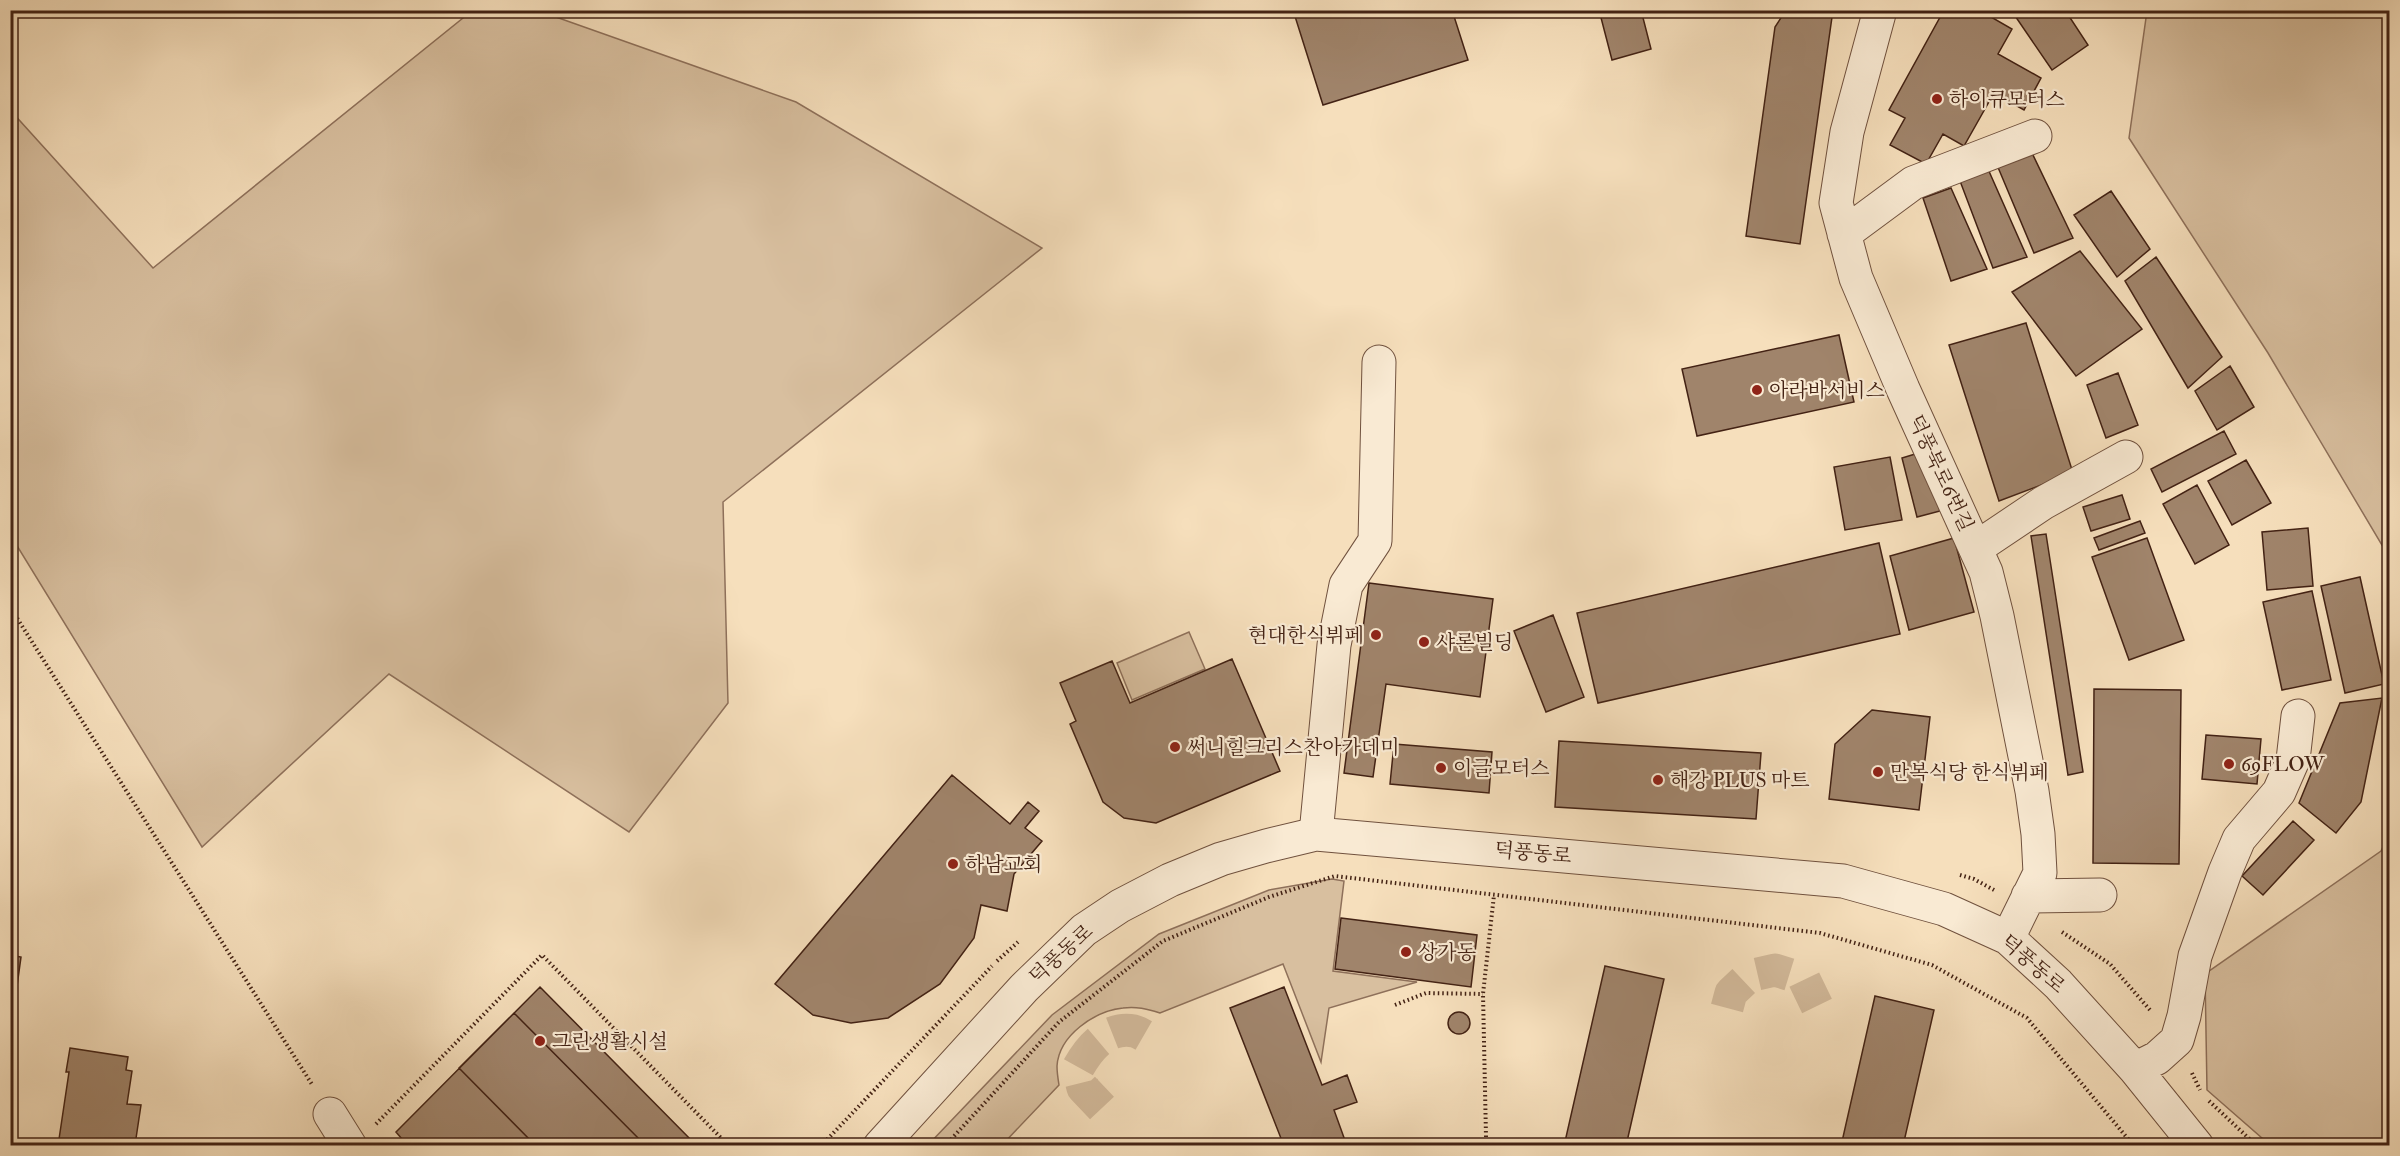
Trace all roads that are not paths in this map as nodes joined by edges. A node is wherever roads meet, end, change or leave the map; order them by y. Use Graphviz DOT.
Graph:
graph roads {
  1 [pos="1880,10"];
  2 [pos="2035,136"];
  3 [pos="1844,234"];
  4 [pos="1379,362"];
  5 [pos="2126,457"];
  6 [pos="1976,548"];
  7 [pos="2298,716"];
  8 [pos="1316,834"];
  9 [pos="2100,895"];
  10 [pos="2028,896"];
  11 [pos="2008,938"];
  12 [pos="2134,1069"];
  13 [pos="330,1114"];
  14 [pos="360,1137"];
  15 [pos="880,1146"];
  16 [pos="2197,1146"];
  1 -- 3 [label="street, 덕풍북로6번길"];
  2 -- 3 [label="street"];
  3 -- 6 [label="street, 덕풍북로6번길"];
  4 -- 8 [label="street"];
  5 -- 6 [label="street"];
  6 -- 10 [label="street, 덕풍북로6번길"];
  7 -- 12 [label="street"];
  8 -- 11 [label="street, 덕풍동로"];
  8 -- 15 [label="street, 덕풍동로"];
  9 -- 10 [label="street"];
  10 -- 11 [label="street, 덕풍북로6번길"];
  11 -- 12 [label="street, 덕풍동로"];
  12 -- 16 [label="street, 덕풍동로"];
  13 -- 14 [label="street"];
}
